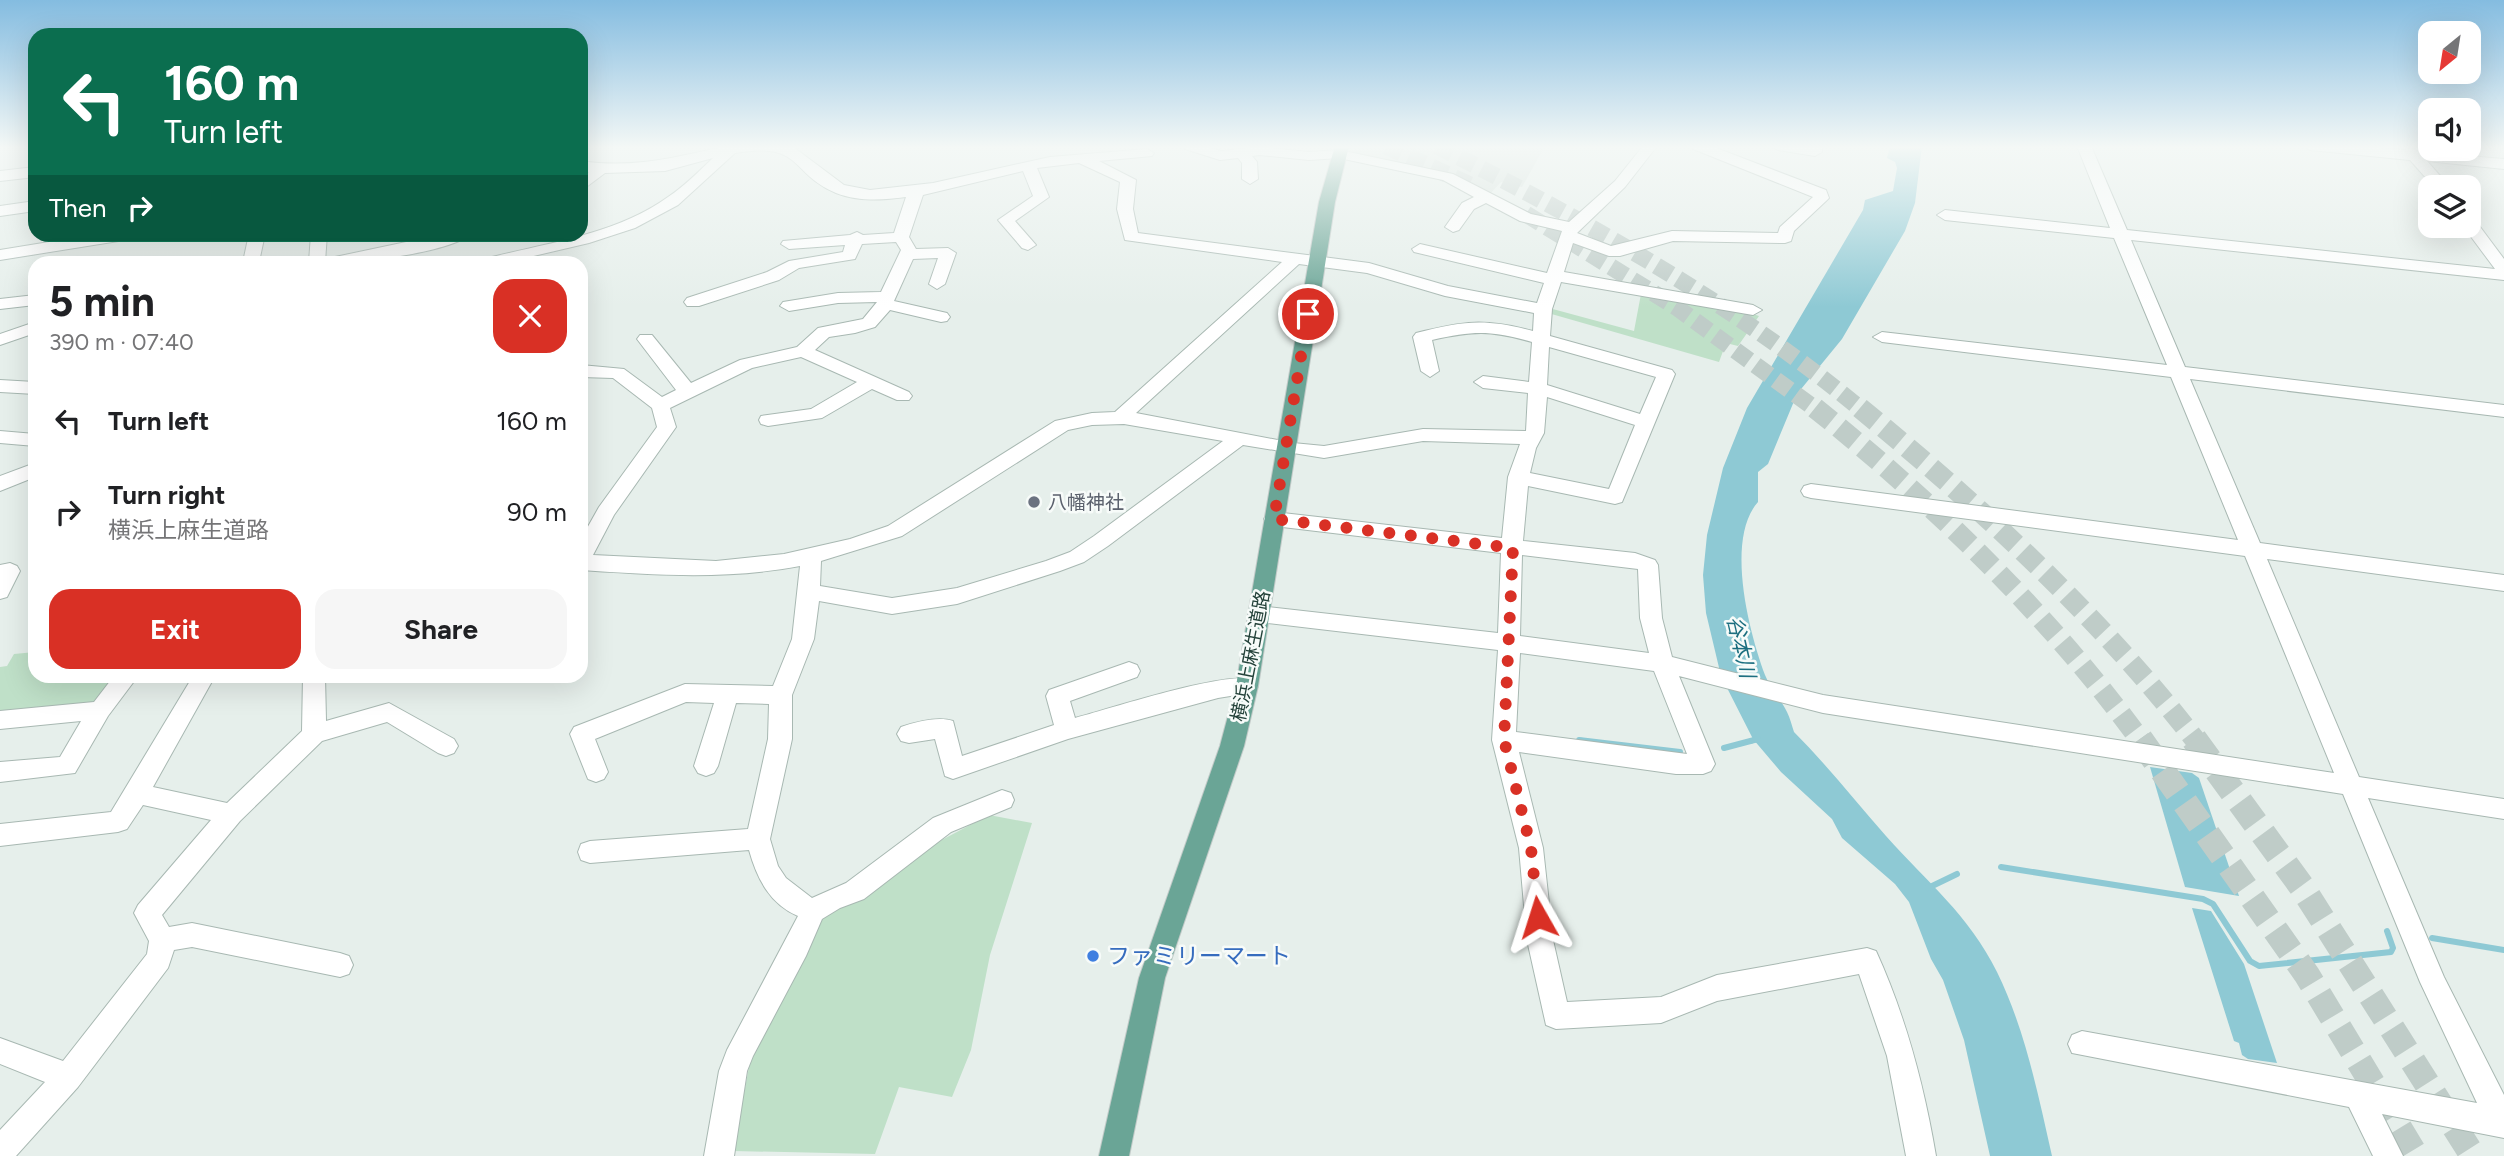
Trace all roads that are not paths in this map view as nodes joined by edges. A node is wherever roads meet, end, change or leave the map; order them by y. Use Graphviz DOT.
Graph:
graph roads {
  1 [pos="674,200"];
  2 [pos="913,200"];
  3 [pos="1037,200"];
  4 [pos="1126,200"];
  5 [pos="1325,200"];
  6 [pos="1480,200"];
  7 [pos="1492,200"];
  8 [pos="1603,200"];
  9 [pos="1819,200"];
  10 [pos="2107,200"];
  11 [pos="28,207"];
  12 [pos="0,211"];
  13 [pos="1945,215"];
  14 [pos="28,216"];
  15 [pos="0,219"];
  16 [pos="1451,227"];
  17 [pos="1570,231"];
  18 [pos="2123,236"];
  19 [pos="857,237"];
  20 [pos="901,237"];
  21 [pos="2480,238"];
  22 [pos="588,239"];
  23 [pos="81,242"];
  24 [pos="419,242"];
  25 [pos="534,242"];
  26 [pos="574,242"];
  27 [pos="789,244"];
  28 [pos="1028,245"];
  29 [pos="1420,249"];
  30 [pos="540,250"];
  31 [pos="906,254"];
  32 [pos="0,255"];
  33 [pos="360,256"];
  34 [pos="516,256"];
  35 [pos="1306,259"];
  36 [pos="2504,272"];
  37 [pos="1555,278"];
  38 [pos="937,284"];
  39 [pos="28,301"];
  40 [pos="886,301"];
  41 [pos="692,302"];
  42 [pos="1,306"];
  43 [pos="789,306"];
  44 [pos="1542,309"];
  45 [pos="1753,310"];
  46 [pos="941,317"];
  47 [pos="28,330"];
  48 [pos="1541,337"];
  49 [pos="1882,337"];
  50 [pos="646,340"];
  51 [pos="0,341"];
  52 [pos="28,344"];
  53 [pos="803,351"];
  54 [pos="1430,371"];
  55 [pos="588,372"];
  56 [pos="2178,373"];
  57 [pos="873,381"];
  58 [pos="1482,381"];
  59 [pos="0,386"];
  60 [pos="28,388"];
  61 [pos="1539,389"];
  62 [pos="687,391"];
  63 [pos="903,396"];
  64 [pos="660,405"];
  65 [pos="2504,411"];
  66 [pos="1119,419"];
  67 [pos="768,420"];
  68 [pos="1645,422"];
  69 [pos="0,437"];
  70 [pos="28,439"];
  71 [pos="1240,439"];
  72 [pos="1530,439"];
  73 [pos="1287,447"];
  74 [pos="28,473"];
  75 [pos="1518,477"];
  76 [pos="0,484"];
  77 [pos="1811,491"];
  78 [pos="1274,519"];
  79 [pos="588,547"];
  80 [pos="1513,548"];
  81 [pos="2251,550"];
  82 [pos="811,555"];
  83 [pos="588,560"];
  84 [pos="0,573"];
  85 [pos="2504,583"];
  86 [pos="0,591"];
  87 [pos="811,592"];
  88 [pos="1259,614"];
  89 [pos="1509,643"];
  90 [pos="1668,665"];
  91 [pos="1129,671"];
  92 [pos="121,683"];
  93 [pos="200,683"];
  94 [pos="314,683"];
  95 [pos="1247,686"];
  96 [pos="727,695"];
  97 [pos="781,695"];
  98 [pos="100,710"];
  99 [pos="0,720"];
  100 [pos="1067,730"];
  101 [pos="314,734"];
  102 [pos="909,734"];
  103 [pos="1504,740"];
  104 [pos="446,746"];
  105 [pos="706,766"];
  106 [pos="0,772"];
  107 [pos="596,772"];
  108 [pos="2349,785"];
  109 [pos="137,794"];
  110 [pos="1002,800"];
  111 [pos="2504,808"];
  112 [pos="230,814"];
  113 [pos="0,835"];
  114 [pos="758,839"];
  115 [pos="590,852"];
  116 [pos="813,911"];
  117 [pos="162,940"];
  118 [pos="340,965"];
  119 [pos="2082,1044"];
  120 [pos="0,1051"];
  121 [pos="68,1077"];
  122 [pos="2358,1096"];
  123 [pos="2504,1123"];
  124 [pos="0,1152"];
  125 [pos="719,1156"];
  126 [pos="1114,1156"];
  127 [pos="1921,1156"];
  128 [pos="2388,1156"];
  1 -- 22 [label="street"];
  2 -- 20 [label="street"];
  3 -- 28 [label="street"];
  4 -- 35 [label="street"];
  5 -- 35 [label="main road, 横浜上麻生道路"];
  6 -- 16 [label="street"];
  7 -- 17 [label="street"];
  8 -- 17 [label="street"];
  9 -- 17 [label="street"];
  10 -- 18 [label="street"];
  11 -- 12 [label="street"];
  13 -- 18 [label="street"];
  14 -- 15 [label="street"];
  17 -- 37 [label="street"];
  18 -- 36 [label="street"];
  18 -- 56 [label="street"];
  19 -- 20 [label="street"];
  19 -- 27 [label="street"];
  19 -- 41 [label="street"];
  20 -- 31 [label="street"];
  21 -- 36 [label="street"];
  23 -- 32 [label="street"];
  24 -- 33 [label="street"];
  25 -- 30 [label="street"];
  26 -- 30 [label="street"];
  29 -- 37 [label="street"];
  30 -- 34 [label="street"];
  31 -- 38 [label="street"];
  31 -- 40 [label="street"];
  35 -- 44 [label="street"];
  35 -- 66 [label="street"];
  35 -- 73 [label="main road, 横浜上麻生道路"];
  37 -- 44 [label="street"];
  37 -- 45 [label="street"];
  39 -- 42 [label="street"];
  40 -- 43 [label="street"];
  40 -- 46 [label="street"];
  40 -- 53 [label="street"];
  44 -- 48 [label="street"];
  47 -- 51 [label="street"];
  48 -- 54 [label="street"];
  48 -- 61 [label="street"];
  48 -- 68 [label="street"];
  49 -- 56 [label="street"];
  50 -- 62 [label="street"];
  51 -- 52 [label="street"];
  53 -- 57 [label="street"];
  53 -- 62 [label="street"];
  55 -- 64 [label="street"];
  56 -- 65 [label="street"];
  56 -- 81 [label="street"];
  57 -- 63 [label="street"];
  57 -- 67 [label="street"];
  58 -- 61 [label="street"];
  59 -- 60 [label="street"];
  61 -- 68 [label="street"];
  61 -- 72 [label="street"];
  62 -- 64 [label="street"];
  64 -- 79 [label="street"];
  66 -- 71 [label="street"];
  66 -- 82 [label="street"];
  68 -- 75 [label="street"];
  69 -- 70 [label="street"];
  71 -- 73 [label="street"];
  71 -- 87 [label="street"];
  72 -- 73 [label="street"];
  72 -- 75 [label="street"];
  73 -- 78 [label="main road, 横浜上麻生道路"];
  74 -- 76 [label="street"];
  75 -- 80 [label="street"];
  77 -- 81 [label="street"];
  78 -- 80 [label="street"];
  78 -- 88 [label="main road, 横浜上麻生道路"];
  80 -- 89 [label="street"];
  80 -- 90 [label="street"];
  81 -- 85 [label="street"];
  81 -- 108 [label="street"];
  82 -- 83 [label="street"];
  82 -- 87 [label="street"];
  84 -- 86 [label="street"];
  87 -- 97 [label="street"];
  88 -- 89 [label="street"];
  88 -- 95 [label="main road, 横浜上麻生道路"];
  89 -- 90 [label="street"];
  89 -- 103 [label="street"];
  90 -- 103 [label="street"];
  90 -- 108 [label="street"];
  91 -- 100 [label="street"];
  92 -- 98 [label="street"];
  93 -- 109 [label="street"];
  94 -- 101 [label="street"];
  95 -- 100 [label="street"];
  95 -- 126 [label="main road, 横浜上麻生道路"];
  96 -- 97 [label="street"];
  96 -- 105 [label="street"];
  96 -- 107 [label="street"];
  97 -- 114 [label="street"];
  98 -- 99 [label="street"];
  98 -- 106 [label="street"];
  100 -- 102 [label="street"];
  101 -- 104 [label="street"];
  101 -- 112 [label="street"];
  103 -- 127 [label="street"];
  108 -- 111 [label="street"];
  108 -- 123 [label="street"];
  109 -- 112 [label="street"];
  109 -- 113 [label="street"];
  110 -- 116 [label="street"];
  112 -- 117 [label="street"];
  114 -- 115 [label="street"];
  114 -- 116 [label="street"];
  116 -- 125 [label="street"];
  117 -- 118 [label="street"];
  117 -- 121 [label="street"];
  119 -- 122 [label="street"];
  120 -- 121 [label="street"];
  121 -- 124 [label="street"];
  122 -- 123 [label="street"];
  122 -- 128 [label="street"];
}
